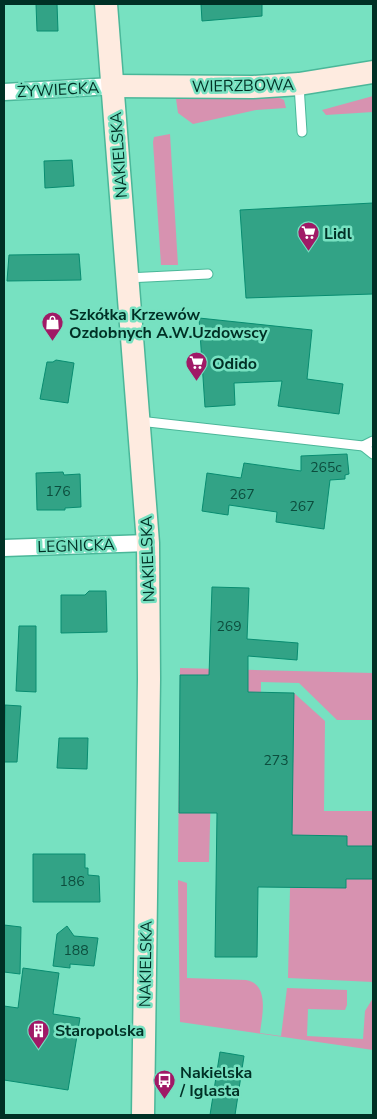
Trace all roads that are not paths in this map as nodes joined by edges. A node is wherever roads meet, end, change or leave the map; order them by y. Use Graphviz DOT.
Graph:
graph roads {
  1 [pos="106,4"];
  2 [pos="373,72"];
  3 [pos="299,84"];
  4 [pos="113,86"];
  5 [pos="4,92"];
  6 [pos="302,132"];
  7 [pos="208,274"];
  8 [pos="127,278"];
  9 [pos="138,421"];
  10 [pos="373,441"];
  11 [pos="363,446"];
  12 [pos="373,454"];
  13 [pos="148,543"];
  14 [pos="4,548"];
  15 [pos="143,1115"];
  1 -- 4 [label="main road, NAKIELSKA"];
  2 -- 3 [label="main road, WIERZBOWA"];
  3 -- 4 [label="main road, WIERZBOWA"];
  3 -- 6 [label="lane"];
  4 -- 5 [label="street, ŻYWIECKA"];
  4 -- 8 [label="main road, NAKIELSKA"];
  7 -- 8 [label="lane"];
  8 -- 9 [label="main road, NAKIELSKA"];
  9 -- 11 [label="lane"];
  9 -- 13 [label="main road, NAKIELSKA"];
  10 -- 11 [label="lane"];
  11 -- 12 [label="lane"];
  13 -- 14 [label="street, LEGNICKA"];
  13 -- 15 [label="main road, NAKIELSKA"];
}
